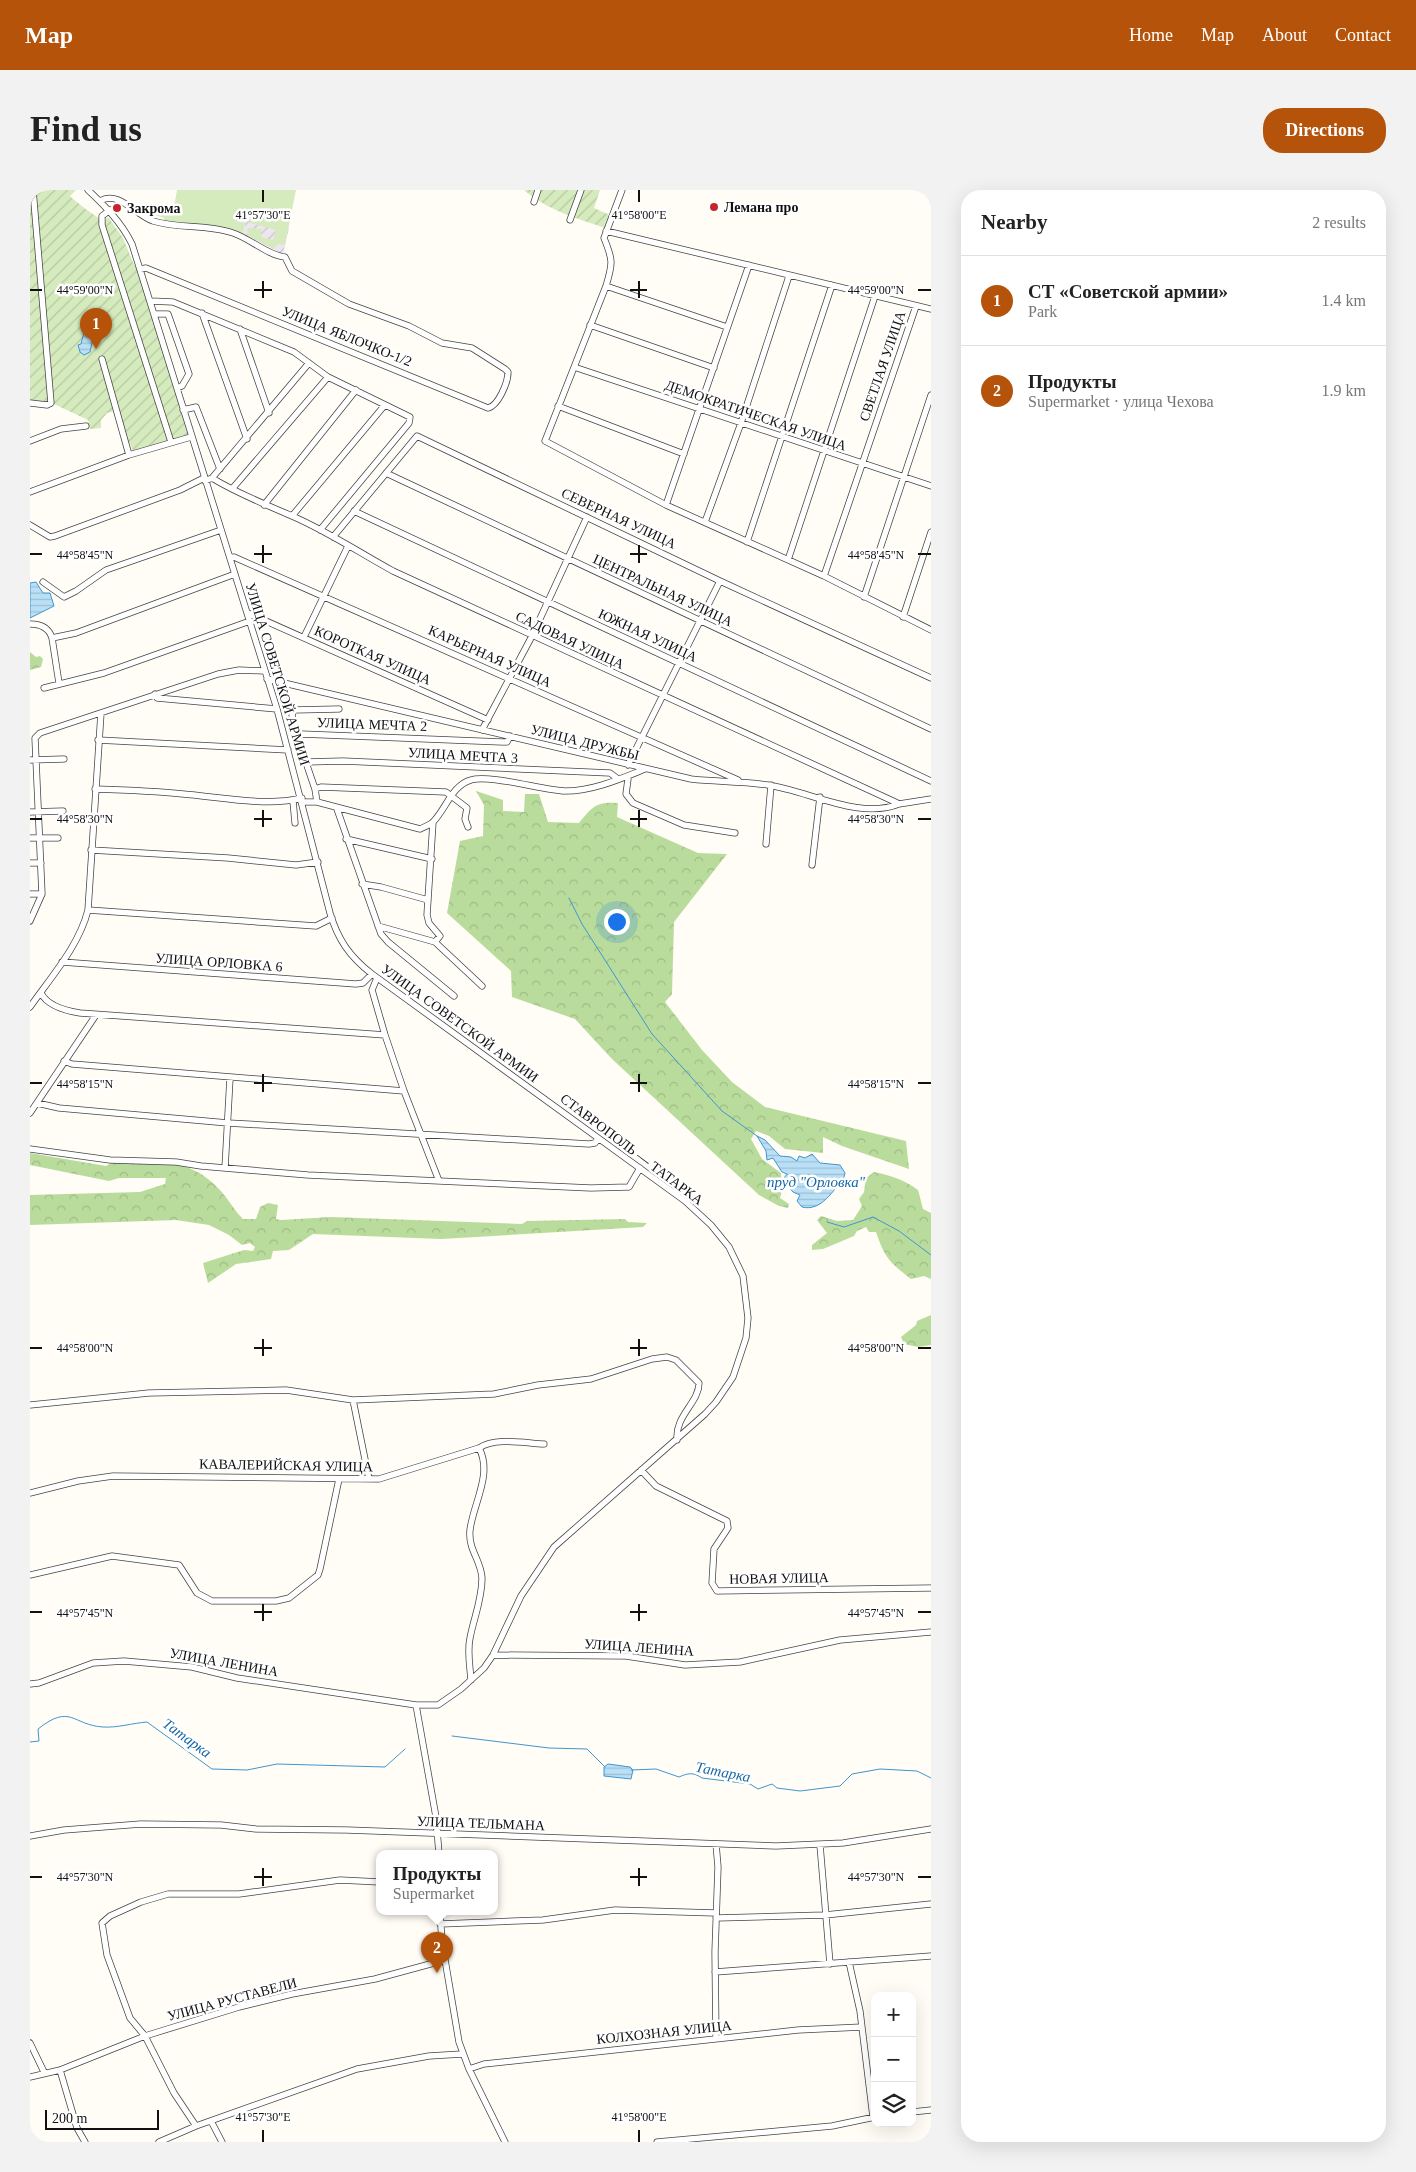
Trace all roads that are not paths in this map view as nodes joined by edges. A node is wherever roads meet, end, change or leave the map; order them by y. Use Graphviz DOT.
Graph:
graph roads {
  1 [pos="33,190"];
  2 [pos="88,190"];
  3 [pos="538,190"];
  4 [pos="581,190"];
  5 [pos="622,190"];
  6 [pos="100,201"];
  7 [pos="534,202"];
  8 [pos="110,210"];
  9 [pos="570,220"];
  10 [pos="606,231"];
  11 [pos="749,265"];
  12 [pos="140,269"];
  13 [pos="789,276"];
  14 [pos="832,285"];
  15 [pos="606,286"];
  16 [pos="875,296"];
  17 [pos="151,301"];
  18 [pos="916,306"];
  19 [pos="931,309"];
  20 [pos="202,313"];
  21 [pos="155,314"];
  22 [pos="590,325"];
  23 [pos="727,327"];
  24 [pos="240,329"];
  25 [pos="102,359"];
  26 [pos="309,363"];
  27 [pos="574,367"];
  28 [pos="714,368"];
  29 [pos="328,377"];
  30 [pos="177,388"];
  31 [pos="356,390"];
  32 [pos="931,395"];
  33 [pos="30,403"];
  34 [pos="384,406"];
  35 [pos="558,406"];
  36 [pos="183,410"];
  37 [pos="700,410"];
  38 [pos="269,413"];
  39 [pos="741,424"];
  40 [pos="86,426"];
  41 [pos="191,437"];
  42 [pos="783,438"];
  43 [pos="247,439"];
  44 [pos="30,441"];
  45 [pos="171,442"];
  46 [pos="824,451"];
  47 [pos="684,454"];
  48 [pos="129,455"];
  49 [pos="861,464"];
  50 [pos="220,469"];
  51 [pos="386,473"];
  52 [pos="903,477"];
  53 [pos="212,478"];
  54 [pos="205,479"];
  55 [pos="931,486"];
  56 [pos="232,490"];
  57 [pos="30,492"];
  58 [pos="264,505"];
  59 [pos="666,505"];
  60 [pos="354,511"];
  61 [pos="292,516"];
  62 [pos="587,517"];
  63 [pos="705,522"];
  64 [pos="30,525"];
  65 [pos="221,530"];
  66 [pos="320,530"];
  67 [pos="931,532"];
  68 [pos="333,537"];
  69 [pos="747,542"];
  70 [pos="348,546"];
  71 [pos="230,558"];
  72 [pos="566,558"];
  73 [pos="788,560"];
  74 [pos="235,574"];
  75 [pos="824,576"];
  76 [pos="720,581"];
  77 [pos="43,582"];
  78 [pos="324,597"];
  79 [pos="864,597"];
  80 [pos="548,601"];
  81 [pos="248,613"];
  82 [pos="903,617"];
  83 [pos="700,621"];
  84 [pos="250,622"];
  85 [pos="30,624"];
  86 [pos="931,630"];
  87 [pos="532,636"];
  88 [pos="52,638"];
  89 [pos="304,638"];
  90 [pos="678,663"];
  91 [pos="265,672"];
  92 [pos="931,678"];
  93 [pos="509,679"];
  94 [pos="267,680"];
  95 [pos="60,683"];
  96 [pos="44,688"];
  97 [pos="156,694"];
  98 [pos="661,696"];
  99 [pos="277,709"];
  100 [pos="339,709"];
  101 [pos="101,713"];
  102 [pos="488,720"];
  103 [pos="931,729"];
  104 [pos="482,730"];
  105 [pos="298,736"];
  106 [pos="510,736"];
  107 [pos="641,736"];
  108 [pos="98,740"];
  109 [pos="288,750"];
  110 [pos="64,758"];
  111 [pos="33,760"];
  112 [pos="306,762"];
  113 [pos="628,765"];
  114 [pos="645,769"];
  115 [pos="626,777"];
  116 [pos="618,778"];
  117 [pos="931,780"];
  118 [pos="740,781"];
  119 [pos="771,785"];
  120 [pos="30,786"];
  121 [pos="37,786"];
  122 [pos="95,789"];
  123 [pos="315,789"];
  124 [pos="450,797"];
  125 [pos="820,797"];
  126 [pos="931,799"];
  127 [pos="302,800"];
  128 [pos="293,801"];
  129 [pos="317,802"];
  130 [pos="899,804"];
  131 [pos="337,809"];
  132 [pos="30,812"];
  133 [pos="38,812"];
  134 [pos="63,812"];
  135 [pos="433,822"];
  136 [pos="295,823"];
  137 [pos="468,827"];
  138 [pos="735,833"];
  139 [pos="30,838"];
  140 [pos="40,838"];
  141 [pos="58,838"];
  142 [pos="346,839"];
  143 [pos="766,844"];
  144 [pos="91,850"];
  145 [pos="432,859"];
  146 [pos="318,862"];
  147 [pos="30,863"];
  148 [pos="41,863"];
  149 [pos="812,865"];
  150 [pos="362,884"];
  151 [pos="30,894"];
  152 [pos="42,894"];
  153 [pos="428,900"];
  154 [pos="88,910"];
  155 [pos="332,918"];
  156 [pos="30,921"];
  157 [pos="378,926"];
  158 [pos="435,942"];
  159 [pos="62,962"];
  160 [pos="375,976"];
  161 [pos="363,983"];
  162 [pos="482,986"];
  163 [pos="372,990"];
  164 [pos="42,993"];
  165 [pos="454,996"];
  166 [pos="30,1007"];
  167 [pos="96,1015"];
  168 [pos="385,1035"];
  169 [pos="64,1061"];
  170 [pos="230,1078"];
  171 [pos="404,1091"];
  172 [pos="536,1094"];
  173 [pos="37,1103"];
  174 [pos="30,1114"];
  175 [pos="228,1123"];
  176 [pos="420,1134"];
  177 [pos="598,1139"];
  178 [pos="30,1149"];
  179 [pos="226,1168"];
  180 [pos="640,1168"];
  181 [pos="439,1181"];
  182 [pos="353,1400"];
  183 [pos="30,1405"];
  184 [pos="677,1440"];
  185 [pos="544,1444"];
  186 [pos="479,1448"];
  187 [pos="641,1470"];
  188 [pos="339,1479"];
  189 [pos="369,1479"];
  190 [pos="30,1493"];
  191 [pos="30,1575"];
  192 [pos="931,1588"];
  193 [pos="931,1632"];
  194 [pos="493,1655"];
  195 [pos="471,1680"];
  196 [pos="30,1684"];
  197 [pos="416,1705"];
  198 [pos="931,1828"];
  199 [pos="438,1834"];
  200 [pos="30,1836"];
  201 [pos="716,1844"];
  202 [pos="820,1845"];
  203 [pos="439,1850"];
  204 [pos="376,1882"];
  205 [pos="931,1904"];
  206 [pos="440,1915"];
  207 [pos="716,1916"];
  208 [pos="825,1916"];
  209 [pos="440,1924"];
  210 [pos="931,1956"];
  211 [pos="445,1960"];
  212 [pos="849,1962"];
  213 [pos="830,1964"];
  214 [pos="715,1972"];
  215 [pos="862,2027"];
  216 [pos="145,2036"];
  217 [pos="716,2039"];
  218 [pos="30,2043"];
  219 [pos="462,2054"];
  220 [pos="468,2069"];
  221 [pos="60,2070"];
  222 [pos="44,2072"];
  223 [pos="30,2077"];
  224 [pos="871,2094"];
  225 [pos="931,2110"];
  226 [pos="916,2112"];
  227 [pos="871,2118"];
  228 [pos="211,2121"];
  229 [pos="196,2126"];
  230 [pos="85,2142"];
  231 [pos="159,2142"];
  232 [pos="222,2142"];
  233 [pos="505,2142"];
  234 [pos="657,2142"];
  1 -- 33 [label="street"];
  2 -- 6 [label="street, УЛИЦА СОВЕТСКОЙ АРМИИ"];
  3 -- 7 [label="street"];
  4 -- 9 [label="street"];
  5 -- 10 [label="street"];
  6 -- 8 [label="street, УЛИЦА СОВЕТСКОЙ АРМИИ"];
  6 -- 12 [label="street, УЛИЦА ЯБЛОЧКО-1/2"];
  8 -- 12 [label="street, УЛИЦА СОВЕТСКОЙ АРМИИ"];
  8 -- 45 [label="street"];
  10 -- 11 [label="street"];
  10 -- 15 [label="street"];
  11 -- 13 [label="street"];
  11 -- 23 [label="street"];
  12 -- 17 [label="street, УЛИЦА СОВЕТСКОЙ АРМИИ"];
  13 -- 14 [label="street"];
  13 -- 39 [label="street"];
  14 -- 16 [label="street"];
  14 -- 42 [label="street"];
  15 -- 22 [label="street"];
  15 -- 23 [label="street"];
  16 -- 18 [label="street"];
  16 -- 46 [label="street"];
  17 -- 20 [label="street"];
  17 -- 21 [label="street, УЛИЦА СОВЕТСКОЙ АРМИИ"];
  18 -- 19 [label="street"];
  18 -- 49 [label="street, СВЕТЛАЯ УЛИЦА"];
  20 -- 24 [label="street"];
  20 -- 43 [label="street"];
  21 -- 30 [label="street, УЛИЦА СОВЕТСКОЙ АРМИИ"];
  21 -- 30 [label="street"];
  22 -- 27 [label="street"];
  22 -- 28 [label="street"];
  23 -- 28 [label="street"];
  24 -- 26 [label="street"];
  24 -- 38 [label="street"];
  25 -- 48 [label="street"];
  26 -- 29 [label="street"];
  26 -- 38 [label="street"];
  27 -- 35 [label="street"];
  27 -- 37 [label="street, ДЕМОКРАТИЧЕСКАЯ УЛИЦА"];
  28 -- 37 [label="street"];
  29 -- 31 [label="street"];
  29 -- 56 [label="street"];
  30 -- 36 [label="street, УЛИЦА СОВЕТСКОЙ АРМИИ"];
  31 -- 34 [label="street"];
  31 -- 58 [label="street"];
  32 -- 52 [label="street"];
  34 -- 61 [label="street"];
  34 -- 66 [label="street"];
  35 -- 47 [label="street"];
  35 -- 59 [label="street"];
  36 -- 41 [label="street, УЛИЦА СОВЕТСКОЙ АРМИИ"];
  36 -- 50 [label="street"];
  37 -- 39 [label="street, ДЕМОКРАТИЧЕСКАЯ УЛИЦА"];
  37 -- 47 [label="street"];
  38 -- 43 [label="street"];
  39 -- 42 [label="street, ДЕМОКРАТИЧЕСКАЯ УЛИЦА"];
  39 -- 63 [label="street"];
  40 -- 44 [label="street"];
  41 -- 45 [label="street"];
  41 -- 54 [label="street, УЛИЦА СОВЕТСКОЙ АРМИИ"];
  42 -- 46 [label="street, ДЕМОКРАТИЧЕСКАЯ УЛИЦА"];
  42 -- 69 [label="street"];
  43 -- 50 [label="street"];
  45 -- 48 [label="street"];
  46 -- 49 [label="street, ДЕМОКРАТИЧЕСКАЯ УЛИЦА"];
  46 -- 73 [label="street"];
  47 -- 59 [label="street"];
  48 -- 57 [label="street"];
  49 -- 52 [label="street, ДЕМОКРАТИЧЕСКАЯ УЛИЦА"];
  49 -- 75 [label="street, СВЕТЛАЯ УЛИЦА"];
  50 -- 53 [label="street"];
  51 -- 60 [label="street, СЕВЕРНАЯ УЛИЦА"];
  51 -- 62 [label="street, СЕВЕРНАЯ УЛИЦА"];
  51 -- 72 [label="street, ЦЕНТРАЛЬНАЯ УЛИЦА"];
  52 -- 55 [label="street, ДЕМОКРАТИЧЕСКАЯ УЛИЦА"];
  52 -- 79 [label="street"];
  53 -- 54 [label="street"];
  53 -- 56 [label="street, САДОВАЯ УЛИЦА"];
  54 -- 64 [label="street"];
  54 -- 65 [label="street, УЛИЦА СОВЕТСКОЙ АРМИИ"];
  56 -- 58 [label="street, САДОВАЯ УЛИЦА"];
  58 -- 61 [label="street, САДОВАЯ УЛИЦА"];
  59 -- 63 [label="street"];
  60 -- 68 [label="street, СЕВЕРНАЯ УЛИЦА"];
  60 -- 80 [label="street, ЮЖНАЯ УЛИЦА"];
  61 -- 66 [label="street, САДОВАЯ УЛИЦА"];
  62 -- 72 [label="street"];
  62 -- 76 [label="street, СЕВЕРНАЯ УЛИЦА"];
  63 -- 69 [label="street"];
  65 -- 71 [label="street, УЛИЦА СОВЕТСКОЙ АРМИИ"];
  65 -- 77 [label="street"];
  66 -- 68 [label="street, САДОВАЯ УЛИЦА"];
  67 -- 82 [label="street"];
  68 -- 70 [label="street, САДОВАЯ УЛИЦА"];
  69 -- 73 [label="street"];
  70 -- 78 [label="street"];
  70 -- 87 [label="street, САДОВАЯ УЛИЦА"];
  71 -- 74 [label="street, УЛИЦА СОВЕТСКОЙ АРМИИ"];
  71 -- 78 [label="street, КАРЬЕРНАЯ УЛИЦА"];
  72 -- 80 [label="street"];
  72 -- 83 [label="street, ЦЕНТРАЛЬНАЯ УЛИЦА"];
  73 -- 75 [label="street"];
  74 -- 81 [label="street, УЛИЦА СОВЕТСКОЙ АРМИИ"];
  74 -- 88 [label="street"];
  75 -- 79 [label="street"];
  76 -- 83 [label="street"];
  76 -- 92 [label="street, СЕВЕРНАЯ УЛИЦА"];
  78 -- 89 [label="street"];
  78 -- 93 [label="street, КАРЬЕРНАЯ УЛИЦА"];
  79 -- 82 [label="street"];
  80 -- 87 [label="street"];
  80 -- 90 [label="street, ЮЖНАЯ УЛИЦА"];
  81 -- 84 [label="street, УЛИЦА СОВЕТСКОЙ АРМИИ"];
  81 -- 89 [label="street, КОРОТКАЯ УЛИЦА"];
  82 -- 86 [label="street"];
  83 -- 90 [label="street"];
  83 -- 103 [label="street, ЦЕНТРАЛЬНАЯ УЛИЦА"];
  84 -- 91 [label="street, УЛИЦА СОВЕТСКОЙ АРМИИ"];
  84 -- 95 [label="street"];
  85 -- 88 [label="street"];
  87 -- 93 [label="street"];
  87 -- 98 [label="street, САДОВАЯ УЛИЦА"];
  88 -- 95 [label="street"];
  89 -- 102 [label="street, КОРОТКАЯ УЛИЦА"];
  90 -- 98 [label="street"];
  90 -- 117 [label="street, ЮЖНАЯ УЛИЦА"];
  91 -- 94 [label="street, УЛИЦА СОВЕТСКОЙ АРМИИ"];
  91 -- 97 [label="street"];
  93 -- 102 [label="street"];
  93 -- 107 [label="street, КАРЬЕРНАЯ УЛИЦА"];
  94 -- 99 [label="street, УЛИЦА СОВЕТСКОЙ АРМИИ"];
  94 -- 104 [label="street, УЛИЦА ДРУЖБЫ"];
  95 -- 96 [label="street"];
  97 -- 99 [label="street"];
  97 -- 101 [label="street"];
  98 -- 107 [label="street"];
  98 -- 130 [label="street, САДОВАЯ УЛИЦА"];
  99 -- 109 [label="street, УЛИЦА СОВЕТСКОЙ АРМИИ"];
  100 -- 105 [label="street"];
  101 -- 108 [label="street"];
  101 -- 111 [label="street"];
  102 -- 104 [label="street"];
  104 -- 106 [label="street, УЛИЦА ДРУЖБЫ"];
  105 -- 106 [label="street, УЛИЦА МЕЧТА 2"];
  105 -- 112 [label="street, УЛИЦА МЕЧТА 2"];
  106 -- 113 [label="street, УЛИЦА ДРУЖБЫ"];
  107 -- 113 [label="street"];
  107 -- 118 [label="street, КАРЬЕРНАЯ УЛИЦА"];
  108 -- 109 [label="street"];
  108 -- 122 [label="street"];
  109 -- 127 [label="street, УЛИЦА СОВЕТСКОЙ АРМИИ"];
  110 -- 111 [label="street"];
  111 -- 121 [label="street"];
  112 -- 116 [label="street, УЛИЦА МЕЧТА 3"];
  112 -- 123 [label="street, УЛИЦА МЕЧТА 2"];
  113 -- 114 [label="street, УЛИЦА ДРУЖБЫ"];
  114 -- 115 [label="street"];
  114 -- 118 [label="street, УЛИЦА ДРУЖБЫ"];
  115 -- 116 [label="street"];
  115 -- 138 [label="street"];
  116 -- 124 [label="street"];
  118 -- 119 [label="street, УЛИЦА ДРУЖБЫ"];
  119 -- 125 [label="street, УЛИЦА ДРУЖБЫ"];
  119 -- 143 [label="street"];
  120 -- 121 [label="street"];
  121 -- 133 [label="street"];
  122 -- 128 [label="street"];
  122 -- 144 [label="street"];
  123 -- 124 [label="street"];
  123 -- 129 [label="street, УЛИЦА МЕЧТА 2"];
  124 -- 135 [label="street"];
  124 -- 137 [label="street"];
  125 -- 130 [label="street, УЛИЦА ДРУЖБЫ"];
  125 -- 149 [label="street"];
  126 -- 130 [label="street"];
  127 -- 128 [label="street"];
  127 -- 129 [label="street"];
  127 -- 146 [label="street, УЛИЦА СОВЕТСКОЙ АРМИИ"];
  128 -- 136 [label="street"];
  129 -- 131 [label="street"];
  131 -- 135 [label="street"];
  131 -- 142 [label="street"];
  132 -- 133 [label="street"];
  133 -- 134 [label="street"];
  133 -- 140 [label="street"];
  135 -- 145 [label="street"];
  139 -- 140 [label="street"];
  140 -- 141 [label="street"];
  140 -- 148 [label="street"];
  142 -- 145 [label="street"];
  142 -- 150 [label="street"];
  144 -- 146 [label="street"];
  144 -- 154 [label="street"];
  145 -- 153 [label="street"];
  146 -- 155 [label="street, УЛИЦА СОВЕТСКОЙ АРМИИ"];
  147 -- 148 [label="street"];
  148 -- 152 [label="street"];
  150 -- 153 [label="street"];
  150 -- 157 [label="street"];
  151 -- 152 [label="street"];
  152 -- 156 [label="street"];
  153 -- 158 [label="street"];
  154 -- 155 [label="street"];
  154 -- 159 [label="street"];
  155 -- 160 [label="street, УЛИЦА СОВЕТСКОЙ АРМИИ"];
  157 -- 158 [label="street"];
  157 -- 165 [label="street"];
  158 -- 162 [label="street"];
  159 -- 161 [label="street, УЛИЦА ОРЛОВКА 6"];
  159 -- 164 [label="street"];
  160 -- 161 [label="street"];
  160 -- 163 [label="street"];
  160 -- 172 [label="street, УЛИЦА СОВЕТСКОЙ АРМИИ"];
  161 -- 163 [label="street"];
  163 -- 168 [label="street"];
  164 -- 166 [label="street"];
  164 -- 167 [label="street"];
  167 -- 168 [label="street"];
  167 -- 169 [label="street"];
  168 -- 171 [label="street"];
  169 -- 170 [label="street"];
  169 -- 173 [label="street"];
  170 -- 171 [label="street"];
  170 -- 175 [label="street"];
  171 -- 176 [label="street"];
  172 -- 177 [label="street, СТАВРОПОЛЬ — ТАТАРКА"];
  173 -- 174 [label="street"];
  173 -- 175 [label="street"];
  175 -- 176 [label="street"];
  175 -- 179 [label="street"];
  176 -- 177 [label="street"];
  176 -- 181 [label="street"];
  177 -- 180 [label="street, СТАВРОПОЛЬ — ТАТАРКА"];
  178 -- 179 [label="street"];
  179 -- 181 [label="street"];
  180 -- 181 [label="street"];
  180 -- 184 [label="street, СТАВРОПОЛЬ — ТАТАРКА"];
  182 -- 183 [label="street"];
  182 -- 184 [label="street"];
  182 -- 189 [label="street"];
  184 -- 187 [label="street, СТАВРОПОЛЬ — ТАТАРКА"];
  185 -- 186 [label="street, КАВАЛЕРИЙСКАЯ УЛИЦА"];
  186 -- 189 [label="street, КАВАЛЕРИЙСКАЯ УЛИЦА"];
  186 -- 195 [label="street"];
  187 -- 192 [label="street, НОВАЯ УЛИЦА"];
  187 -- 194 [label="street, УЛИЦА ЛЕНИНА"];
  188 -- 189 [label="street, КАВАЛЕРИЙСКАЯ УЛИЦА"];
  188 -- 190 [label="street, КАВАЛЕРИЙСКАЯ УЛИЦА"];
  188 -- 191 [label="street"];
  193 -- 194 [label="street, УЛИЦА ЛЕНИНА"];
  194 -- 195 [label="street, УЛИЦА ЛЕНИНА"];
  195 -- 197 [label="street, УЛИЦА ЛЕНИНА"];
  196 -- 197 [label="street, УЛИЦА ЛЕНИНА"];
  197 -- 199 [label="street"];
  198 -- 202 [label="street, УЛИЦА ТЕЛЬМАНА"];
  199 -- 200 [label="street, УЛИЦА ТЕЛЬМАНА"];
  199 -- 201 [label="street, УЛИЦА ТЕЛЬМАНА"];
  199 -- 203 [label="street"];
  201 -- 202 [label="street, УЛИЦА ТЕЛЬМАНА"];
  201 -- 207 [label="street"];
  202 -- 208 [label="street"];
  204 -- 216 [label="street"];
  205 -- 208 [label="street"];
  206 -- 209 [label="street"];
  207 -- 208 [label="street"];
  207 -- 209 [label="street"];
  207 -- 214 [label="street"];
  208 -- 213 [label="street"];
  209 -- 211 [label="street"];
  210 -- 212 [label="street"];
  211 -- 216 [label="street, УЛИЦА РУСТАВЕЛИ"];
  211 -- 219 [label="street"];
  212 -- 213 [label="street"];
  212 -- 215 [label="street"];
  213 -- 214 [label="street"];
  214 -- 217 [label="street"];
  215 -- 217 [label="street, КОЛХОЗНАЯ УЛИЦА"];
  215 -- 224 [label="street"];
  216 -- 221 [label="street, УЛИЦА РУСТАВЕЛИ"];
  216 -- 229 [label="street"];
  217 -- 220 [label="street, КОЛХОЗНАЯ УЛИЦА"];
  218 -- 222 [label="street"];
  219 -- 220 [label="street"];
  219 -- 228 [label="street"];
  220 -- 233 [label="street"];
  221 -- 222 [label="street, УЛИЦА РУСТАВЕЛИ"];
  221 -- 230 [label="street"];
  222 -- 223 [label="street, УЛИЦА РУСТАВЕЛИ"];
  225 -- 226 [label="street"];
  227 -- 234 [label="street"];
  228 -- 229 [label="street"];
  228 -- 232 [label="street"];
  229 -- 231 [label="street"];
}
